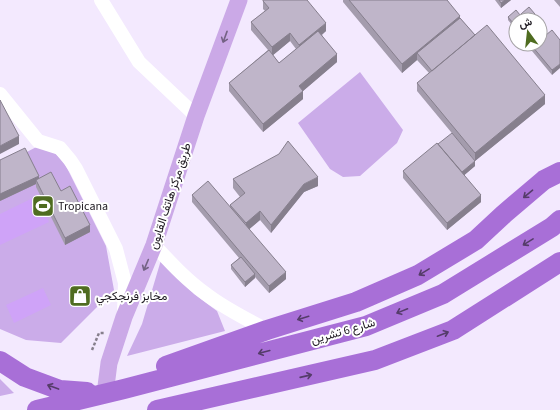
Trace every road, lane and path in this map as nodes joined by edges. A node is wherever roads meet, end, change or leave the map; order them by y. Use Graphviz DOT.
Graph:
graph roads {
  1 [pos="100,0"];
  2 [pos="239,0"];
  3 [pos="0,94"];
  4 [pos="196,116"];
  5 [pos="560,172"];
  6 [pos="560,220"];
  7 [pos="154,245"];
  8 [pos="560,262"];
  9 [pos="124,317"];
  10 [pos="267,330"];
  11 [pos="100,333"];
  12 [pos="92,350"];
  13 [pos="0,361"];
  14 [pos="115,391"];
  15 [pos="207,405"];
  16 [pos="37,410"];
  17 [pos="157,410"];
  1 -- 4 [label="street"];
  2 -- 4 [label="main road, طريق مركز هاتف القابون, one-way"];
  3 -- 9 [label="street"];
  4 -- 7 [label="main road, طريق مركز هاتف القابون"];
  5 -- 10 [label="highway, one-way"];
  6 -- 14 [label="highway, شارع 6 تشرين, one-way"];
  7 -- 9 [label="main road, طريق مركز هاتف القابون, one-way"];
  7 -- 10 [label="street"];
  15 -- 8 [label="highway, one-way"];
  9 -- 14 [label="main road, طريق مركز هاتف القابون"];
  10 -- 14 [label="highway"];
  11 -- 12 [label="path"];
  14 -- 13 [label="highway, one-way"];
  14 -- 16 [label="highway, شارع 6 تشرين"];
  15 -- 17 [label="highway"];
}
